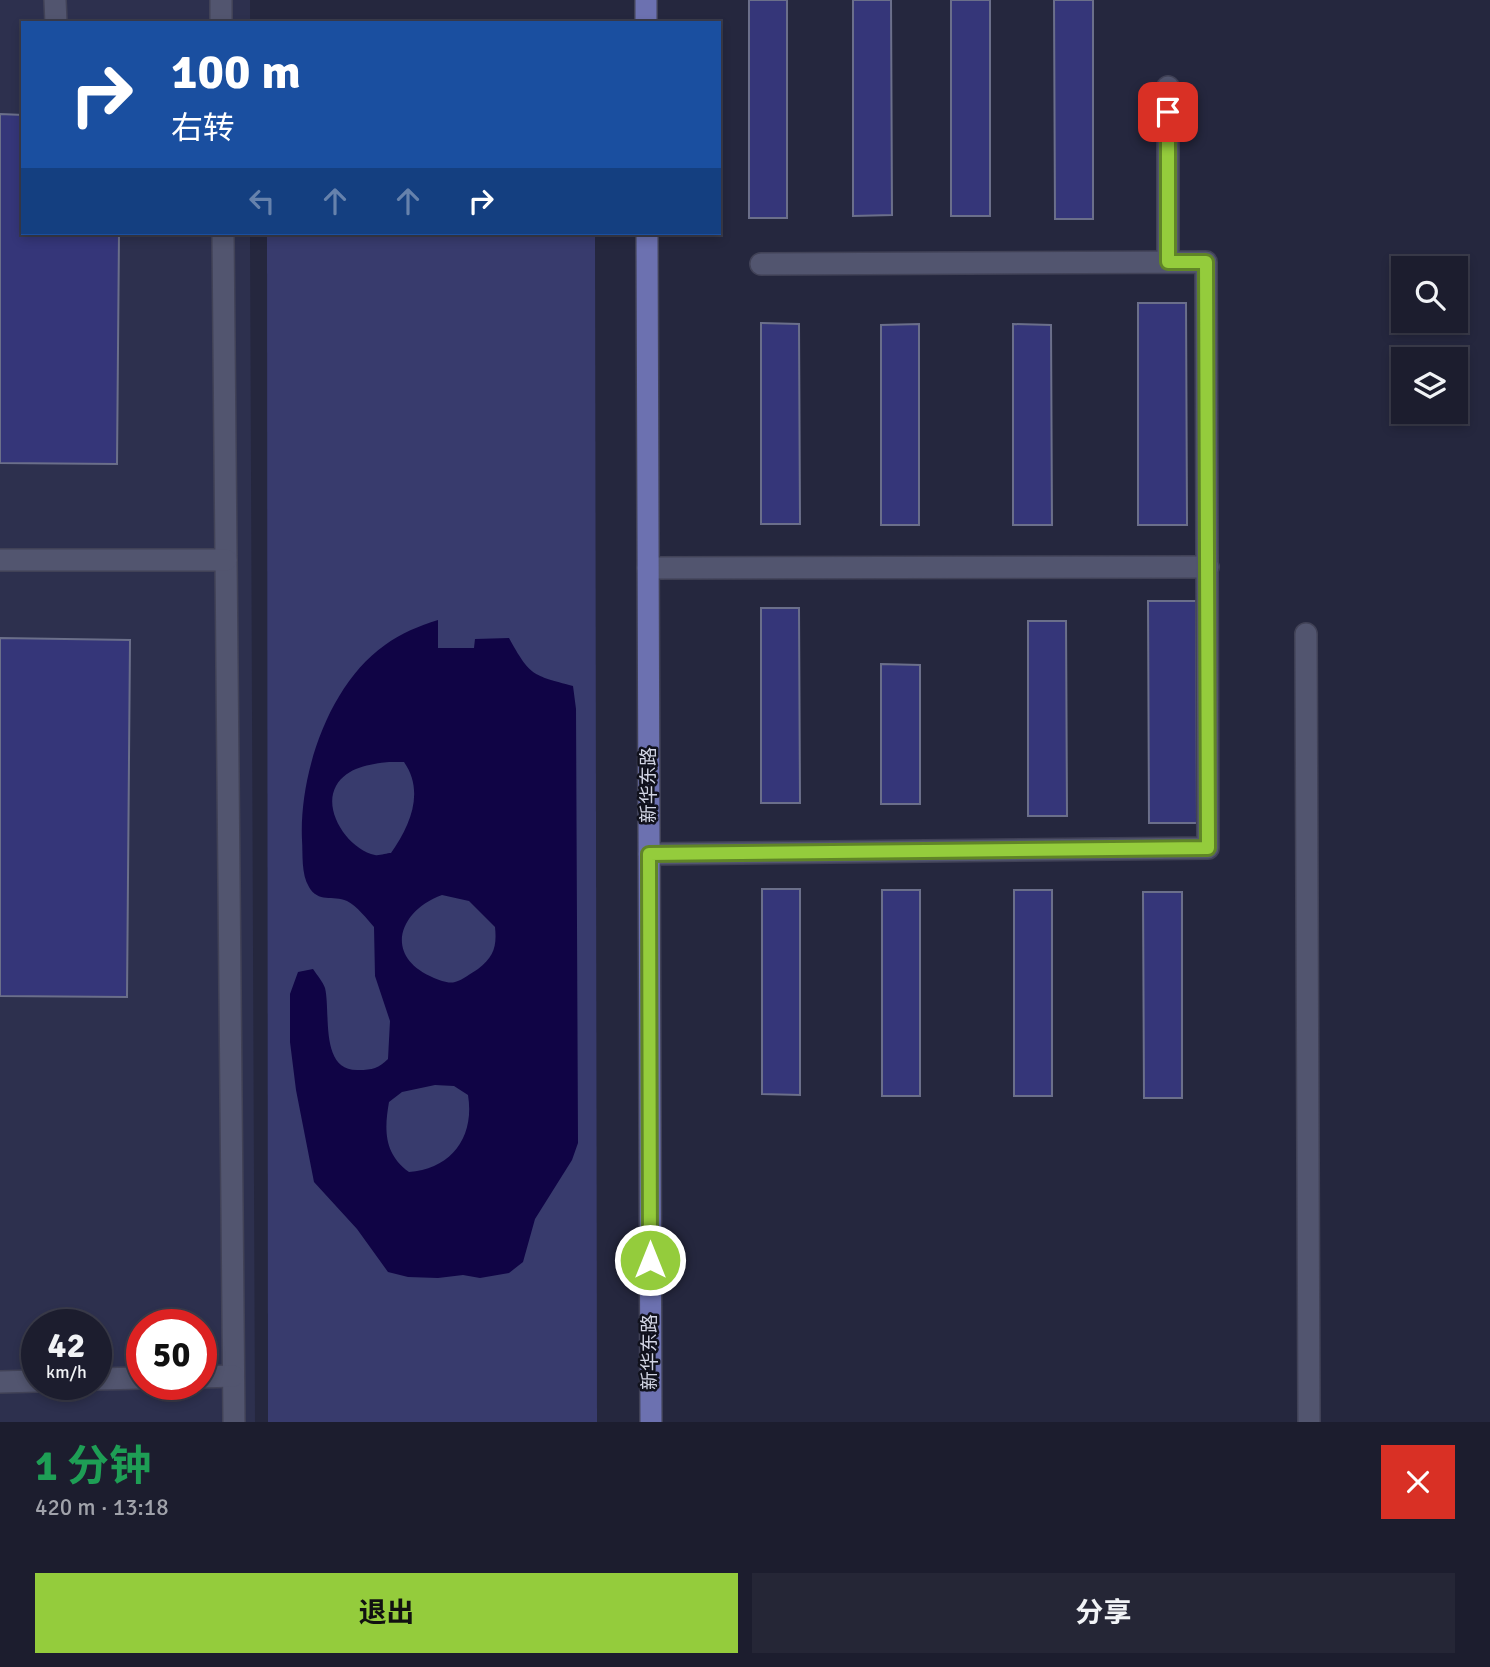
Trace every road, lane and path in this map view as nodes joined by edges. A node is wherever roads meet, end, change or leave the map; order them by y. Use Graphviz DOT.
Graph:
graph roads {
  1 [pos="55,0"];
  2 [pos="221,0"];
  3 [pos="646,0"];
  4 [pos="56,21"];
  5 [pos="221,21"];
  6 [pos="646,21"];
  7 [pos="1168,87"];
  8 [pos="223,235"];
  9 [pos="646,235"];
  10 [pos="1168,262"];
  11 [pos="761,264"];
  12 [pos="0,560"];
  13 [pos="226,560"];
  14 [pos="1208,566"];
  15 [pos="648,568"];
  16 [pos="1306,634"];
  17 [pos="649,854"];
  18 [pos="217,1376"];
  19 [pos="233,1376"];
  20 [pos="0,1381"];
  21 [pos="21,1381"];
  22 [pos="234,1422"];
  23 [pos="650,1422"];
  24 [pos="1309,1422"];
  1 -- 4 [label="street"];
  2 -- 5 [label="street"];
  3 -- 6 [label="main road"];
  7 -- 10 [label="street"];
  8 -- 13 [label="street"];
  9 -- 15 [label="main road, 新华东路"];
  10 -- 11 [label="street"];
  10 -- 14 [label="street"];
  12 -- 13 [label="street"];
  13 -- 19 [label="street"];
  14 -- 15 [label="street"];
  14 -- 17 [label="street"];
  15 -- 17 [label="main road, 新华东路"];
  16 -- 24 [label="street"];
  17 -- 23 [label="main road, 新华东路"];
  18 -- 19 [label="street"];
  19 -- 22 [label="street"];
  20 -- 21 [label="street"];
}
